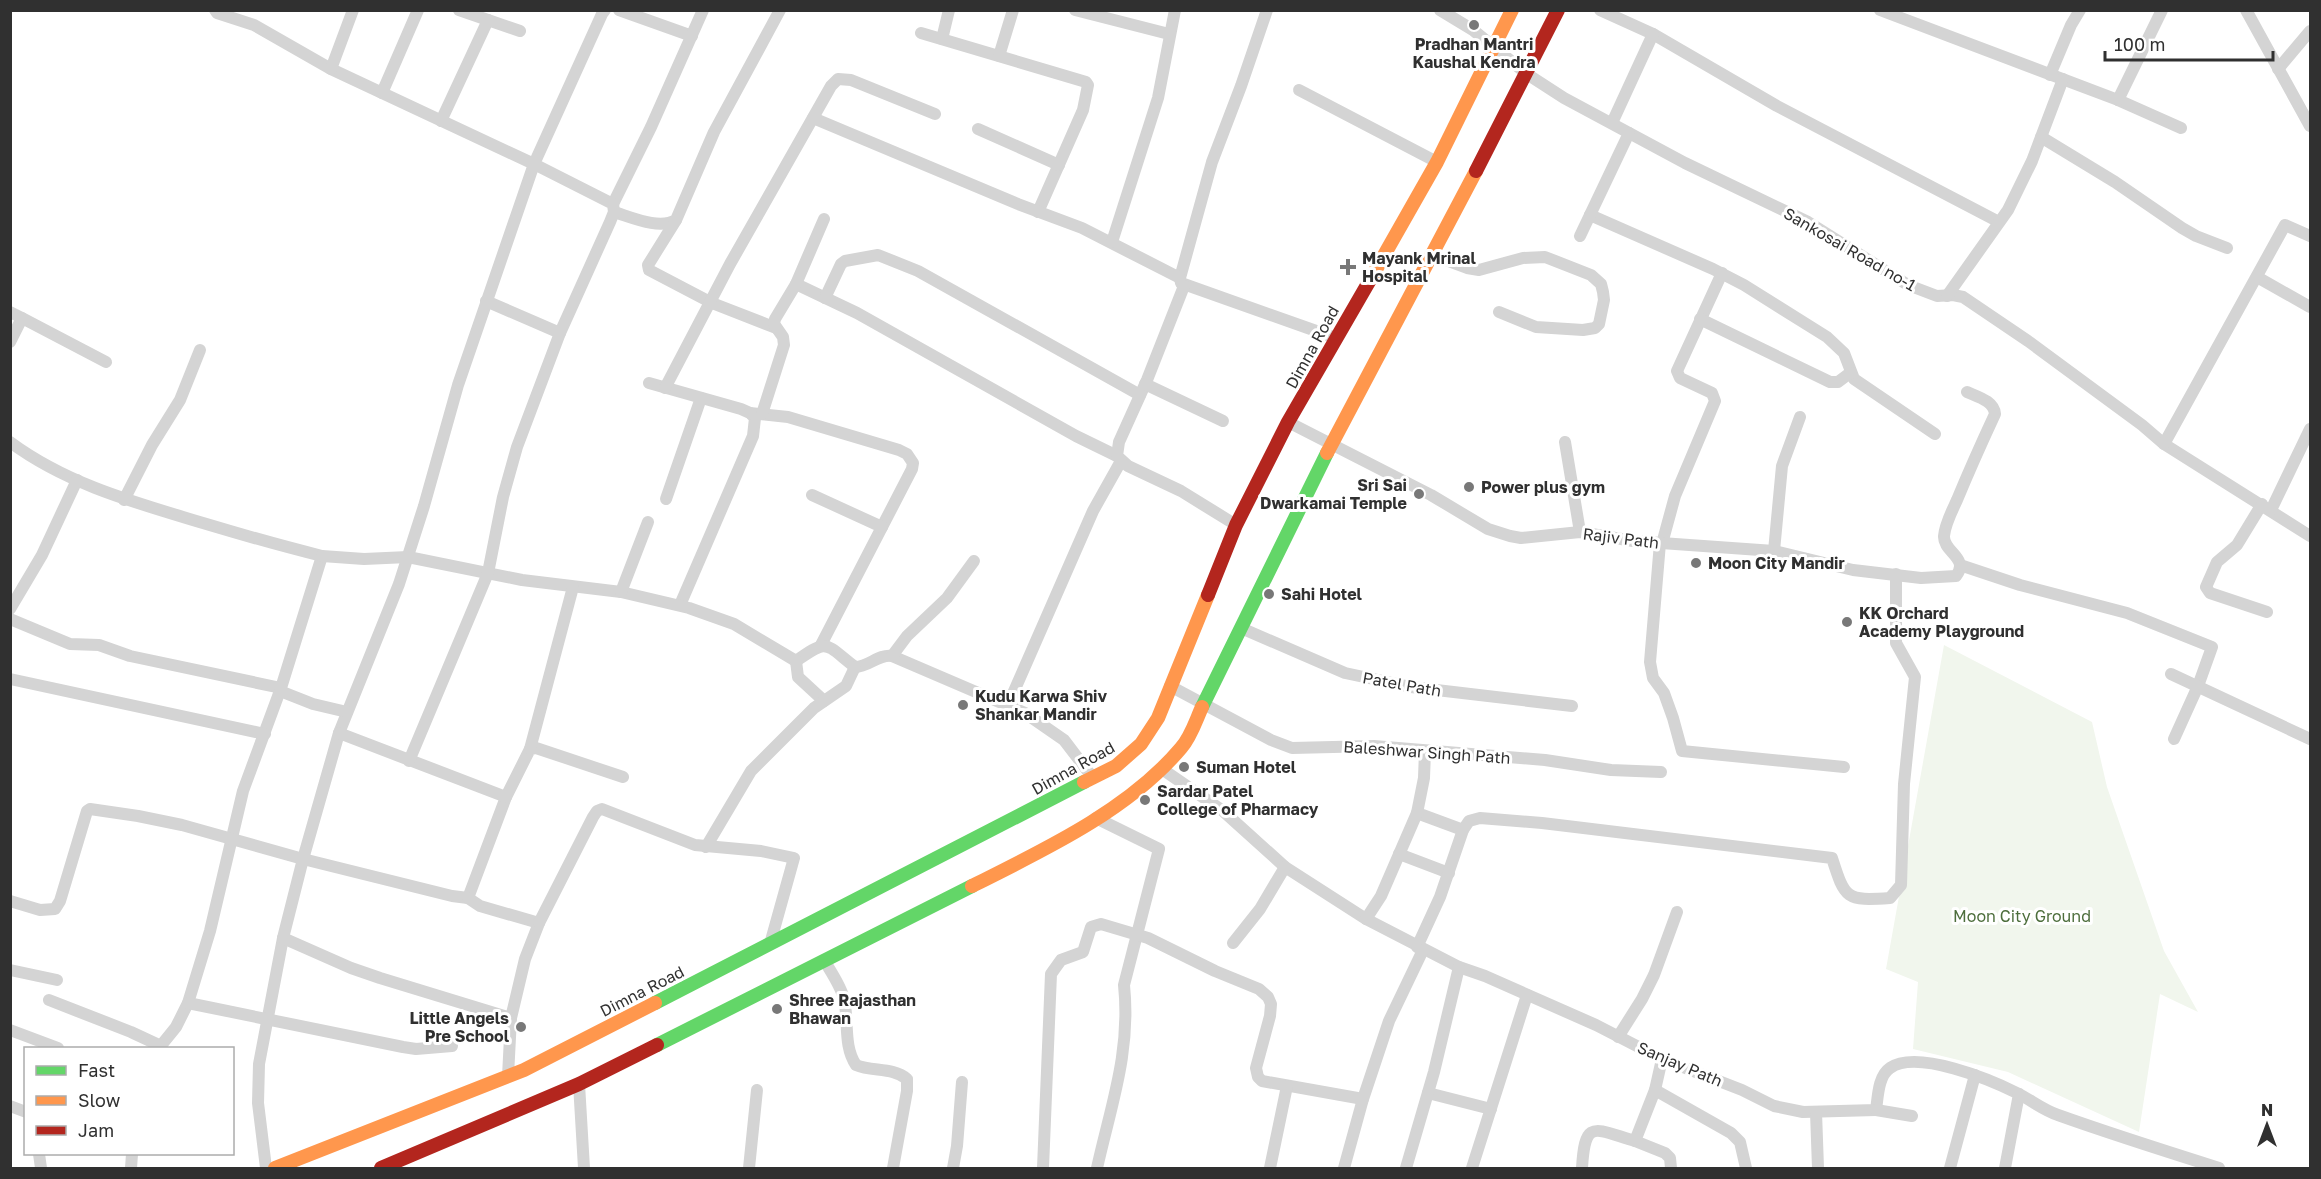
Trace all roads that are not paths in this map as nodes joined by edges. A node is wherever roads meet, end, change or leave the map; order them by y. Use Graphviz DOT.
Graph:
graph roads {
  1 [pos="215,10"];
  2 [pos="353,10"];
  3 [pos="418,10"];
  4 [pos="459,10"];
  5 [pos="605,10"];
  6 [pos="619,10"];
  7 [pos="704,10"];
  8 [pos="780,10"];
  9 [pos="950,10"];
  10 [pos="1013,10"];
  11 [pos="1075,10"];
  12 [pos="1175,10"];
  13 [pos="1267,10"];
  14 [pos="1440,10"];
  15 [pos="1512,10"];
  16 [pos="1558,10"];
  17 [pos="1600,10"];
  18 [pos="1880,10"];
  19 [pos="2080,10"];
  20 [pos="2162,10"];
  21 [pos="2246,10"];
  22 [pos="488,21"];
  23 [pos="520,31"];
  24 [pos="2310,31"];
  25 [pos="921,33"];
  26 [pos="1169,34"];
  27 [pos="1653,34"];
  28 [pos="692,36"];
  29 [pos="942,39"];
  30 [pos="1493,46"];
  31 [pos="999,56"];
  32 [pos="332,69"];
  33 [pos="2278,69"];
  34 [pos="1527,74"];
  35 [pos="2050,75"];
  36 [pos="2063,79"];
  37 [pos="1299,90"];
  38 [pos="382,93"];
  39 [pos="2118,100"];
  40 [pos="935,114"];
  41 [pos="813,118"];
  42 [pos="441,121"];
  43 [pos="1612,123"];
  44 [pos="2310,126"];
  45 [pos="2181,128"];
  46 [pos="978,129"];
  47 [pos="1629,133"];
  48 [pos="2041,137"];
  49 [pos="1437,162"];
  50 [pos="534,164"];
  51 [pos="1059,165"];
  52 [pos="613,208"];
  53 [pos="1038,212"];
  54 [pos="1590,215"];
  55 [pos="824,219"];
  56 [pos="676,220"];
  57 [pos="1999,222"];
  58 [pos="1580,236"];
  59 [pos="2310,238"];
  60 [pos="1112,242"];
  61 [pos="2227,248"];
  62 [pos="1432,255"];
  63 [pos="1722,273"];
  64 [pos="2257,277"];
  65 [pos="1182,282"];
  66 [pos="796,284"];
  67 [pos="1947,296"];
  68 [pos="825,298"];
  69 [pos="486,301"];
  70 [pos="710,302"];
  71 [pos="2309,304"];
  72 [pos="1499,312"];
  73 [pos="16,315"];
  74 [pos="1700,319"];
  75 [pos="776,328"];
  76 [pos="560,333"];
  77 [pos="1336,338"];
  78 [pos="10,342"];
  79 [pos="200,350"];
  80 [pos="106,362"];
  81 [pos="1850,373"];
  82 [pos="649,383"];
  83 [pos="665,388"];
  84 [pos="1143,389"];
  85 [pos="1967,392"];
  86 [pos="701,398"];
  87 [pos="756,413"];
  88 [pos="1800,417"];
  89 [pos="1223,421"];
  90 [pos="1288,422"];
  91 [pos="2310,429"];
  92 [pos="1935,434"];
  93 [pos="10,442"];
  94 [pos="1565,442"];
  95 [pos="1331,444"];
  96 [pos="2164,444"];
  97 [pos="1119,459"];
  98 [pos="77,480"];
  99 [pos="812,495"];
  100 [pos="666,499"];
  101 [pos="124,500"];
  102 [pos="2267,507"];
  103 [pos="648,522"];
  104 [pos="1236,525"];
  105 [pos="882,527"];
  106 [pos="1580,532"];
  107 [pos="2310,536"];
  108 [pos="1662,538"];
  109 [pos="1774,549"];
  110 [pos="322,556"];
  111 [pos="408,557"];
  112 [pos="974,561"];
  113 [pos="488,573"];
  114 [pos="1953,573"];
  115 [pos="1896,574"];
  116 [pos="573,587"];
  117 [pos="621,592"];
  118 [pos="680,606"];
  119 [pos="10,609"];
  120 [pos="2267,612"];
  121 [pos="10,619"];
  122 [pos="1241,628"];
  123 [pos="821,645"];
  124 [pos="892,656"];
  125 [pos="796,661"];
  126 [pos="855,667"];
  127 [pos="2171,674"];
  128 [pos="10,679"];
  129 [pos="1170,686"];
  130 [pos="2198,686"];
  131 [pos="281,690"];
  132 [pos="824,700"];
  133 [pos="1203,702"];
  134 [pos="1008,705"];
  135 [pos="1572,706"];
  136 [pos="347,712"];
  137 [pos="265,734"];
  138 [pos="339,734"];
  139 [pos="2174,739"];
  140 [pos="2310,739"];
  141 [pos="530,749"];
  142 [pos="1425,751"];
  143 [pos="409,761"];
  144 [pos="1844,767"];
  145 [pos="1162,769"];
  146 [pos="1661,772"];
  147 [pos="623,777"];
  148 [pos="1093,778"];
  149 [pos="506,797"];
  150 [pos="1417,813"];
  151 [pos="1096,818"];
  152 [pos="1463,830"];
  153 [pos="231,839"];
  154 [pos="706,847"];
  155 [pos="1399,854"];
  156 [pos="303,859"];
  157 [pos="1285,867"];
  158 [pos="1449,873"];
  159 [pos="468,898"];
  160 [pos="10,901"];
  161 [pos="1677,912"];
  162 [pos="1366,919"];
  163 [pos="539,923"];
  164 [pos="1137,935"];
  165 [pos="283,938"];
  166 [pos="1233,943"];
  167 [pos="770,944"];
  168 [pos="1420,949"];
  169 [pos="824,960"];
  170 [pos="1459,967"];
  171 [pos="10,970"];
  172 [pos="57,980"];
  173 [pos="1527,995"];
  174 [pos="49,1000"];
  175 [pos="188,1003"];
  176 [pos="511,1018"];
  177 [pos="267,1021"];
  178 [pos="10,1030"];
  179 [pos="1618,1037"];
  180 [pos="452,1046"];
  181 [pos="54,1047"];
  182 [pos="160,1047"];
  183 [pos="1662,1059"];
  184 [pos="1975,1075"];
  185 [pos="508,1076"];
  186 [pos="962,1083"];
  187 [pos="579,1084"];
  188 [pos="1287,1086"];
  189 [pos="757,1090"];
  190 [pos="1655,1090"];
  191 [pos="1428,1093"];
  192 [pos="2019,1094"];
  193 [pos="1363,1099"];
  194 [pos="1491,1109"];
  195 [pos="1875,1110"];
  196 [pos="1816,1112"];
  197 [pos="1912,1116"];
  198 [pos="1635,1141"];
  199 [pos="266,1168"];
  200 [pos="275,1168"];
  201 [pos="381,1168"];
  202 [pos="584,1168"];
  203 [pos="749,1168"];
  204 [pos="893,1168"];
  205 [pos="953,1168"];
  206 [pos="1043,1168"];
  207 [pos="1097,1168"];
  208 [pos="1270,1168"];
  209 [pos="1344,1168"];
  210 [pos="1406,1168"];
  211 [pos="1472,1168"];
  212 [pos="1582,1168"];
  213 [pos="1671,1168"];
  214 [pos="1746,1168"];
  215 [pos="1818,1168"];
  216 [pos="1950,1168"];
  217 [pos="2005,1168"];
  218 [pos="2219,1168"];
  1 -- 32 [label="street"];
  2 -- 32 [label="street"];
  3 -- 38 [label="street"];
  4 -- 22 [label="street"];
  5 -- 50 [label="street"];
  6 -- 28 [label="street"];
  7 -- 28 [label="street"];
  8 -- 56 [label="street"];
  9 -- 29 [label="street"];
  10 -- 31 [label="street"];
  11 -- 26 [label="street"];
  12 -- 26 [label="street"];
  13 -- 65 [label="street"];
  14 -- 30 [label="street, Sankosai Road no-1"];
  15 -- 30 [label="street, Dimna Road"];
  16 -- 34 [label="street"];
  17 -- 27 [label="street"];
  18 -- 35 [label="street"];
  19 -- 35 [label="street"];
  20 -- 39 [label="street"];
  21 -- 33 [label="street"];
  22 -- 23 [label="street"];
  22 -- 42 [label="street"];
  24 -- 33 [label="street"];
  25 -- 29 [label="street"];
  26 -- 60 [label="street"];
  27 -- 43 [label="street"];
  27 -- 57 [label="street"];
  28 -- 52 [label="street"];
  29 -- 31 [label="street"];
  30 -- 34 [label="street, Sankosai Road no-1"];
  30 -- 49 [label="street, Dimna Road"];
  31 -- 51 [label="street"];
  32 -- 38 [label="street"];
  33 -- 44 [label="street"];
  34 -- 43 [label="street, Sankosai Road no-1"];
  34 -- 62 [label="street"];
  35 -- 36 [label="street"];
  36 -- 39 [label="street"];
  36 -- 48 [label="street"];
  37 -- 49 [label="street"];
  38 -- 42 [label="street"];
  39 -- 45 [label="street"];
  40 -- 41 [label="street"];
  41 -- 53 [label="street"];
  41 -- 70 [label="street"];
  42 -- 50 [label="street"];
  43 -- 47 [label="street, Sankosai Road no-1"];
  46 -- 51 [label="street"];
  47 -- 54 [label="street"];
  47 -- 67 [label="street, Sankosai Road no-1"];
  48 -- 57 [label="street"];
  48 -- 61 [label="street"];
  49 -- 77 [label="street, Dimna Road"];
  50 -- 52 [label="street"];
  50 -- 69 [label="street"];
  51 -- 53 [label="street"];
  52 -- 56 [label="street"];
  52 -- 76 [label="street"];
  53 -- 60 [label="street"];
  54 -- 58 [label="street"];
  54 -- 63 [label="street"];
  55 -- 66 [label="street"];
  56 -- 70 [label="street"];
  57 -- 67 [label="street"];
  59 -- 64 [label="street"];
  60 -- 65 [label="street"];
  62 -- 72 [label="street"];
  62 -- 95 [label="street"];
  63 -- 74 [label="street"];
  63 -- 81 [label="street"];
  64 -- 71 [label="street"];
  64 -- 96 [label="street"];
  65 -- 77 [label="street"];
  65 -- 84 [label="street"];
  66 -- 68 [label="street"];
  66 -- 75 [label="street"];
  67 -- 96 [label="street, Sankosai Road no-1"];
  68 -- 84 [label="street"];
  68 -- 97 [label="street"];
  69 -- 76 [label="street"];
  69 -- 111 [label="street"];
  70 -- 75 [label="street"];
  70 -- 83 [label="street"];
  73 -- 78 [label="street"];
  73 -- 80 [label="street"];
  74 -- 81 [label="street"];
  74 -- 108 [label="street"];
  75 -- 87 [label="street"];
  76 -- 113 [label="street"];
  77 -- 90 [label="street, Dimna Road"];
  79 -- 101 [label="street"];
  81 -- 92 [label="street"];
  82 -- 83 [label="street"];
  83 -- 86 [label="street"];
  84 -- 89 [label="street"];
  84 -- 97 [label="street"];
  85 -- 114 [label="street"];
  86 -- 87 [label="street"];
  86 -- 100 [label="street"];
  87 -- 105 [label="street"];
  87 -- 118 [label="street"];
  88 -- 109 [label="street"];
  90 -- 95 [label="street, Rajiv Path"];
  90 -- 104 [label="street, Dimna Road"];
  91 -- 102 [label="street"];
  93 -- 98 [label="street"];
  94 -- 106 [label="street"];
  95 -- 106 [label="street, Rajiv Path"];
  95 -- 122 [label="street"];
  96 -- 102 [label="street, Sankosai Road no-1"];
  97 -- 104 [label="street"];
  97 -- 134 [label="street"];
  98 -- 101 [label="street"];
  98 -- 119 [label="street"];
  99 -- 105 [label="street"];
  101 -- 110 [label="street"];
  102 -- 107 [label="street, Sankosai Road no-1"];
  102 -- 120 [label="street"];
  103 -- 117 [label="street"];
  104 -- 129 [label="street, Dimna Road"];
  105 -- 123 [label="street"];
  106 -- 108 [label="street, Rajiv Path"];
  108 -- 109 [label="street, Rajiv Path"];
  108 -- 144 [label="street"];
  109 -- 115 [label="street, Rajiv Path"];
  110 -- 111 [label="street"];
  110 -- 131 [label="street"];
  111 -- 113 [label="street"];
  111 -- 136 [label="street"];
  112 -- 124 [label="street"];
  113 -- 116 [label="street"];
  113 -- 143 [label="street"];
  114 -- 115 [label="street, Rajiv Path"];
  114 -- 130 [label="street, Rajiv Path"];
  115 -- 152 [label="street"];
  116 -- 117 [label="street"];
  116 -- 141 [label="street"];
  117 -- 118 [label="street"];
  118 -- 125 [label="street"];
  121 -- 131 [label="street"];
  122 -- 133 [label="street"];
  122 -- 135 [label="street, Patel Path"];
  123 -- 125 [label="street"];
  123 -- 126 [label="street"];
  124 -- 126 [label="street"];
  124 -- 134 [label="street"];
  125 -- 132 [label="street"];
  126 -- 132 [label="street"];
  127 -- 130 [label="street"];
  128 -- 137 [label="street"];
  129 -- 133 [label="street, Baleshwar Singh Path"];
  129 -- 148 [label="street, Dimna Road"];
  130 -- 139 [label="street"];
  130 -- 140 [label="street"];
  131 -- 136 [label="street"];
  131 -- 137 [label="street"];
  132 -- 154 [label="street"];
  133 -- 142 [label="street, Baleshwar Singh Path"];
  133 -- 145 [label="street"];
  134 -- 148 [label="street"];
  136 -- 138 [label="street"];
  137 -- 153 [label="street"];
  138 -- 143 [label="street"];
  138 -- 156 [label="street"];
  141 -- 147 [label="street"];
  141 -- 149 [label="street"];
  142 -- 146 [label="street, Baleshwar Singh Path"];
  142 -- 150 [label="street"];
  143 -- 149 [label="street"];
  145 -- 151 [label="street"];
  145 -- 157 [label="street, Sanjay Path"];
  148 -- 167 [label="street, Dimna Road"];
  149 -- 159 [label="street"];
  150 -- 152 [label="street"];
  150 -- 155 [label="street"];
  151 -- 164 [label="street"];
  151 -- 169 [label="street"];
  152 -- 158 [label="street"];
  153 -- 156 [label="street"];
  153 -- 160 [label="street"];
  153 -- 175 [label="street"];
  154 -- 163 [label="street"];
  154 -- 167 [label="street"];
  155 -- 158 [label="street"];
  155 -- 162 [label="street"];
  156 -- 159 [label="street"];
  156 -- 165 [label="street"];
  157 -- 162 [label="street, Sanjay Path"];
  157 -- 166 [label="street"];
  158 -- 168 [label="street"];
  159 -- 163 [label="street"];
  161 -- 179 [label="street"];
  162 -- 168 [label="street, Sanjay Path"];
  163 -- 176 [label="street"];
  164 -- 188 [label="street"];
  164 -- 206 [label="street"];
  164 -- 207 [label="street"];
  165 -- 176 [label="street"];
  165 -- 177 [label="street"];
  167 -- 185 [label="street, Dimna Road"];
  168 -- 170 [label="street, Sanjay Path"];
  168 -- 193 [label="street"];
  169 -- 187 [label="street"];
  169 -- 204 [label="street"];
  170 -- 173 [label="street, Sanjay Path"];
  170 -- 191 [label="street"];
  171 -- 172 [label="street"];
  173 -- 179 [label="street, Sanjay Path"];
  173 -- 194 [label="street"];
  174 -- 182 [label="street"];
  175 -- 177 [label="street"];
  175 -- 182 [label="street"];
  176 -- 185 [label="street"];
  177 -- 180 [label="street"];
  177 -- 199 [label="street"];
  178 -- 181 [label="street"];
  179 -- 183 [label="street, Sanjay Path"];
  183 -- 190 [label="street"];
  183 -- 196 [label="street, Sanjay Path"];
  184 -- 192 [label="street"];
  184 -- 195 [label="street"];
  184 -- 216 [label="street"];
  185 -- 200 [label="street, Dimna Road"];
  186 -- 205 [label="street"];
  187 -- 201 [label="street"];
  187 -- 202 [label="street"];
  188 -- 193 [label="street"];
  188 -- 208 [label="street"];
  189 -- 203 [label="street"];
  190 -- 198 [label="street"];
  190 -- 214 [label="street"];
  191 -- 194 [label="street"];
  191 -- 210 [label="street"];
  192 -- 217 [label="street"];
  192 -- 218 [label="street"];
  193 -- 209 [label="street"];
  194 -- 211 [label="street"];
  195 -- 196 [label="street, Sanjay Path"];
  195 -- 197 [label="street, Sanjay Path"];
  196 -- 215 [label="street"];
  198 -- 212 [label="street"];
  198 -- 213 [label="street"];
}
